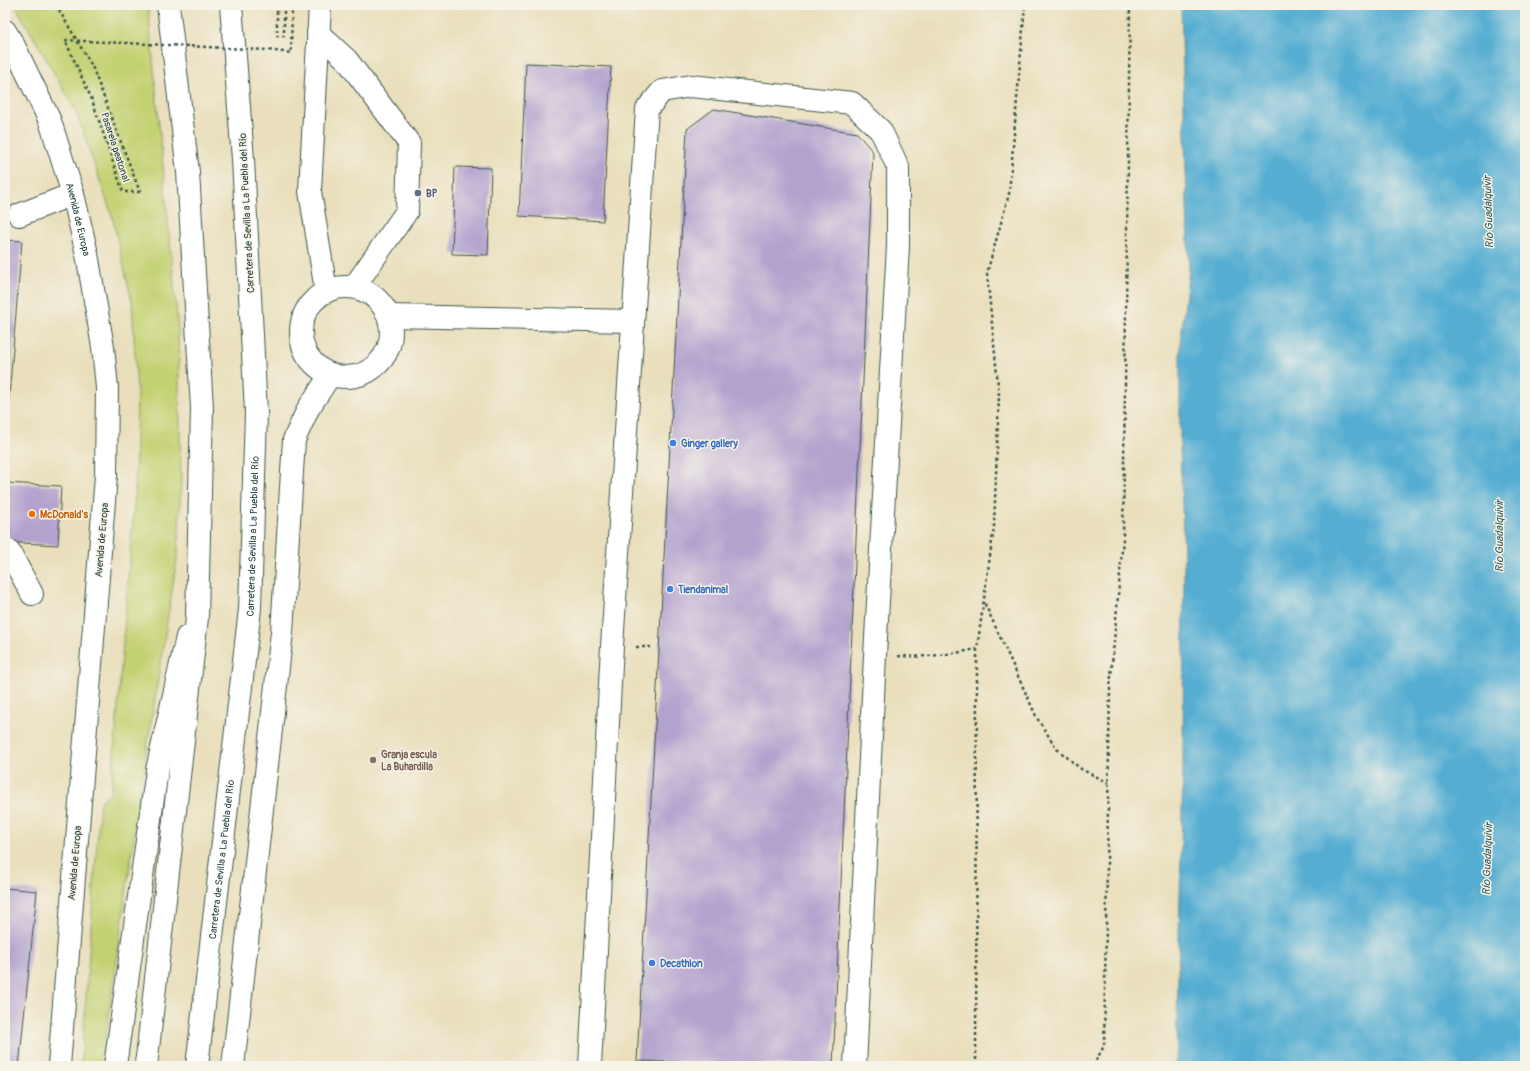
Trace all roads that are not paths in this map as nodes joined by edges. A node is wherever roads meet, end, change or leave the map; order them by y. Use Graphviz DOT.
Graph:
graph roads {
  1 [pos="168,5"];
  2 [pos="231,5"];
  3 [pos="320,5"];
  4 [pos="5,31"];
  5 [pos="318,33"];
  6 [pos="73,194"];
  7 [pos="19,215"];
  8 [pos="354,287"];
  9 [pos="326,291"];
  10 [pos="389,316"];
  11 [pos="632,321"];
  12 [pos="331,374"];
  13 [pos="5,551"];
  14 [pos="199,583"];
  15 [pos="32,594"];
  16 [pos="236,1063"];
  17 [pos="59,1066"];
  18 [pos="115,1066"];
  19 [pos="146,1066"];
  20 [pos="197,1066"];
  21 [pos="590,1066"];
  22 [pos="855,1066"];
  1 -- 14 [label="main road"];
  2 -- 20 [label="main road, Carretera de Sevilla a La Puebla del Río"];
  3 -- 5 [label="main road"];
  4 -- 6 [label="main road, Avenida de Europa"];
  5 -- 8 [label="main road"];
  5 -- 9 [label="main road"];
  6 -- 7 [label="main road"];
  6 -- 17 [label="main road, Avenida de Europa"];
  8 -- 9 [label="main road"];
  8 -- 10 [label="main road"];
  9 -- 12 [label="main road"];
  10 -- 11 [label="main road"];
  10 -- 12 [label="main road"];
  11 -- 21 [label="main road"];
  11 -- 22 [label="main road"];
  12 -- 16 [label="main road"];
  13 -- 15 [label="main road"];
  14 -- 18 [label="main road"];
  14 -- 19 [label="main road"];
}
